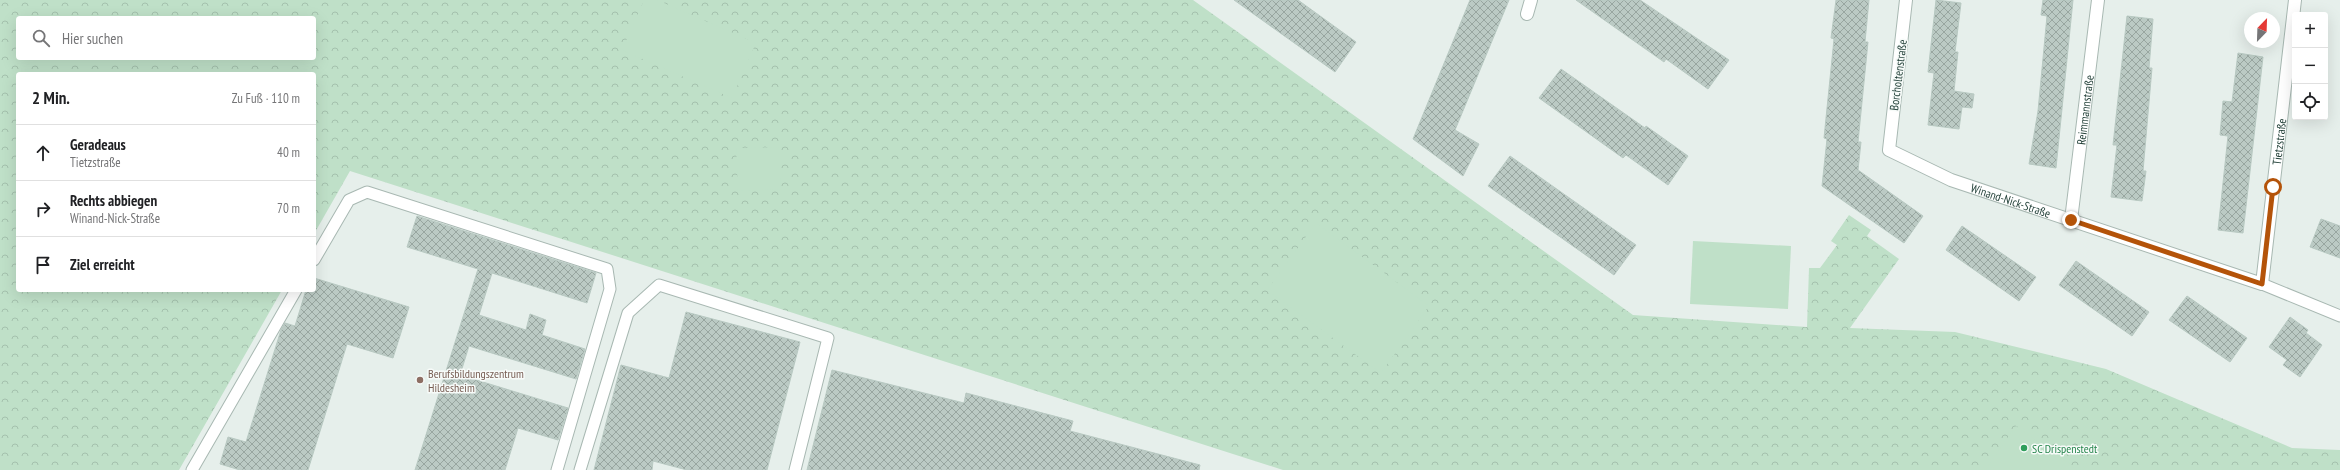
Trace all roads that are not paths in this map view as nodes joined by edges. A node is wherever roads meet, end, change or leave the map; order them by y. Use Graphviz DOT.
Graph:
graph roads {
  1 [pos="1531,0"];
  2 [pos="1906,0"];
  3 [pos="2098,0"];
  4 [pos="2295,0"];
  5 [pos="1527,14"];
  6 [pos="1889,150"];
  7 [pos="2071,220"];
  8 [pos="316,257"];
  9 [pos="2262,284"];
  10 [pos="295,292"];
  11 [pos="2340,316"];
  12 [pos="192,470"];
  13 [pos="556,470"];
  14 [pos="580,470"];
  15 [pos="795,470"];
  1 -- 5 [label="street"];
  2 -- 6 [label="street, Borcholtenstraße"];
  3 -- 7 [label="street, Reimmannstraße"];
  4 -- 9 [label="street, Tietzstraße"];
  6 -- 7 [label="street, Winand-Nick-Straße"];
  7 -- 9 [label="street, Winand-Nick-Straße"];
  8 -- 13 [label="lane"];
  9 -- 11 [label="lane, Winand-Nick-Straße"];
  10 -- 12 [label="lane"];
  14 -- 15 [label="lane"];
}
